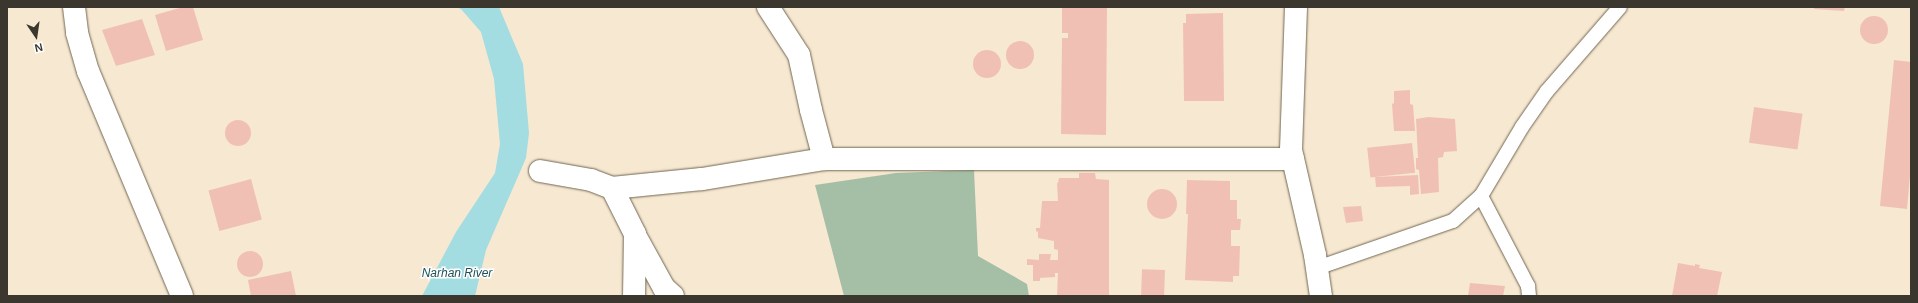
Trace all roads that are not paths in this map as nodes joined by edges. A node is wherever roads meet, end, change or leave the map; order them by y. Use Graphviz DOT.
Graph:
graph roads {
  1 [pos="74,7"];
  2 [pos="768,7"];
  3 [pos="1296,7"];
  4 [pos="1620,7"];
  5 [pos="1293,159"];
  6 [pos="824,160"];
  7 [pos="540,171"];
  8 [pos="612,188"];
  9 [pos="1481,196"];
  10 [pos="635,234"];
  11 [pos="1317,268"];
  12 [pos="182,296"];
  13 [pos="634,296"];
  14 [pos="673,296"];
  15 [pos="1320,296"];
  16 [pos="1529,296"];
  1 -- 12 [label="street"];
  2 -- 6 [label="street"];
  3 -- 5 [label="street"];
  4 -- 9 [label="lane"];
  5 -- 6 [label="street"];
  5 -- 11 [label="street"];
  6 -- 8 [label="street"];
  7 -- 8 [label="street"];
  8 -- 10 [label="street"];
  9 -- 11 [label="lane"];
  9 -- 16 [label="lane"];
  10 -- 13 [label="street"];
  10 -- 14 [label="street"];
  11 -- 15 [label="street"];
}
